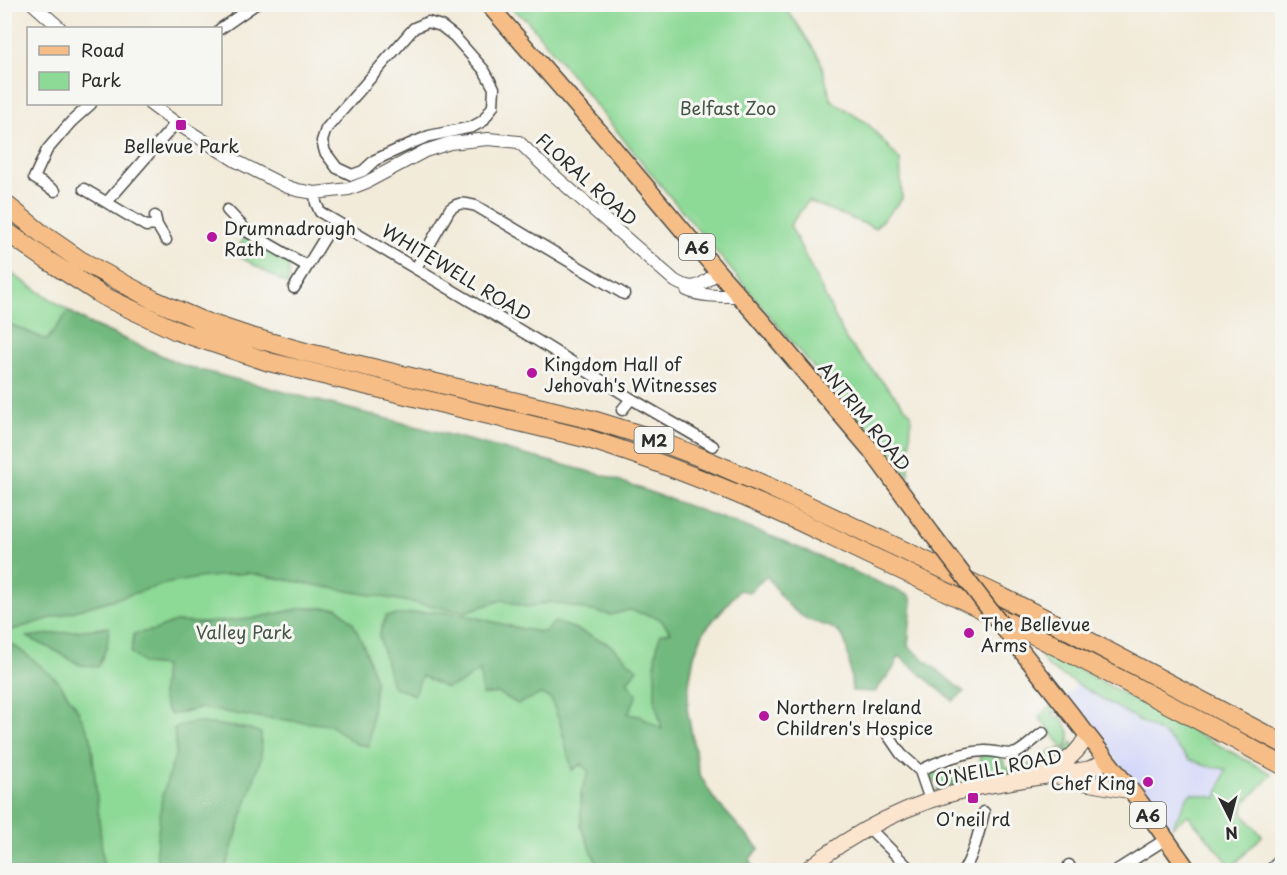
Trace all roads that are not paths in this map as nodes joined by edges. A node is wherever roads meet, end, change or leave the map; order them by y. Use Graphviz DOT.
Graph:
graph roads {
  1 [pos="33,4"];
  2 [pos="235,4"];
  3 [pos="256,4"];
  4 [pos="488,4"];
  5 [pos="240,15"];
  6 [pos="59,27"];
  7 [pos="222,28"];
  8 [pos="90,105"];
  9 [pos="151,105"];
  10 [pos="176,123"];
  11 [pos="388,153"];
  12 [pos="396,167"];
  13 [pos="84,189"];
  14 [pos="55,190"];
  15 [pos="315,193"];
  16 [pos="4,202"];
  17 [pos="107,202"];
  18 [pos="226,210"];
  19 [pos="335,221"];
  20 [pos="4,230"];
  21 [pos="166,240"];
  22 [pos="307,266"];
  23 [pos="416,268"];
  24 [pos="718,272"];
  25 [pos="684,286"];
  26 [pos="294,288"];
  27 [pos="624,294"];
  28 [pos="739,296"];
  29 [pos="631,399"];
  30 [pos="622,410"];
  31 [pos="713,446"];
  32 [pos="1042,733"];
  33 [pos="888,735"];
  34 [pos="1087,735"];
  35 [pos="1282,743"];
  36 [pos="1106,761"];
  37 [pos="1282,765"];
  38 [pos="920,771"];
  39 [pos="1054,776"];
  40 [pos="1038,778"];
  41 [pos="1131,791"];
  42 [pos="930,800"];
  43 [pos="984,812"];
  44 [pos="870,827"];
  45 [pos="1166,839"];
  46 [pos="1282,858"];
  47 [pos="806,870"];
  48 [pos="911,870"];
  49 [pos="964,870"];
  50 [pos="1118,870"];
  51 [pos="1188,870"];
  52 [pos="1270,870"];
  1 -- 6 [label="street"];
  2 -- 5 [label="street"];
  3 -- 5 [label="street"];
  4 -- 24 [label="main road, ANTRIM ROAD / A6"];
  5 -- 7 [label="street"];
  8 -- 14 [label="street"];
  9 -- 10 [label="street"];
  10 -- 15 [label="street"];
  10 -- 17 [label="street"];
  11 -- 11 [label="street"];
  11 -- 12 [label="street"];
  12 -- 15 [label="street, FLORAL ROAD"];
  12 -- 25 [label="street, FLORAL ROAD"];
  13 -- 17 [label="street"];
  15 -- 19 [label="street, WHITEWELL ROAD"];
  16 -- 35 [label="highway, M2"];
  17 -- 21 [label="street"];
  18 -- 22 [label="street"];
  19 -- 22 [label="street"];
  19 -- 23 [label="street, WHITEWELL ROAD"];
  20 -- 37 [label="highway, M2"];
  22 -- 26 [label="street"];
  23 -- 27 [label="street"];
  23 -- 29 [label="street, WHITEWELL ROAD"];
  24 -- 25 [label="street"];
  24 -- 28 [label="main road, ANTRIM ROAD / A6"];
  25 -- 28 [label="street"];
  28 -- 34 [label="main road, ANTRIM ROAD / A6, bridge"];
  29 -- 30 [label="street"];
  29 -- 31 [label="street, WHITEWELL ROAD"];
  32 -- 38 [label="street"];
  33 -- 38 [label="street"];
  34 -- 36 [label="main road, ANTRIM ROAD / A6"];
  34 -- 40 [label="main road"];
  36 -- 39 [label="main road, O'NEILL ROAD"];
  36 -- 41 [label="main road, ANTRIM ROAD / A6"];
  38 -- 42 [label="street"];
  39 -- 40 [label="main road, O'NEILL ROAD"];
  39 -- 41 [label="main road"];
  40 -- 42 [label="main road, O'NEILL ROAD"];
  41 -- 45 [label="main road, ANTRIM ROAD / A6"];
  42 -- 44 [label="main road, O'NEILL ROAD"];
  43 -- 49 [label="street"];
  44 -- 47 [label="main road, O'NEILL ROAD"];
  44 -- 48 [label="street"];
  45 -- 50 [label="street"];
  45 -- 51 [label="main road, ANTRIM ROAD / A6"];
  46 -- 52 [label="street"];
}
